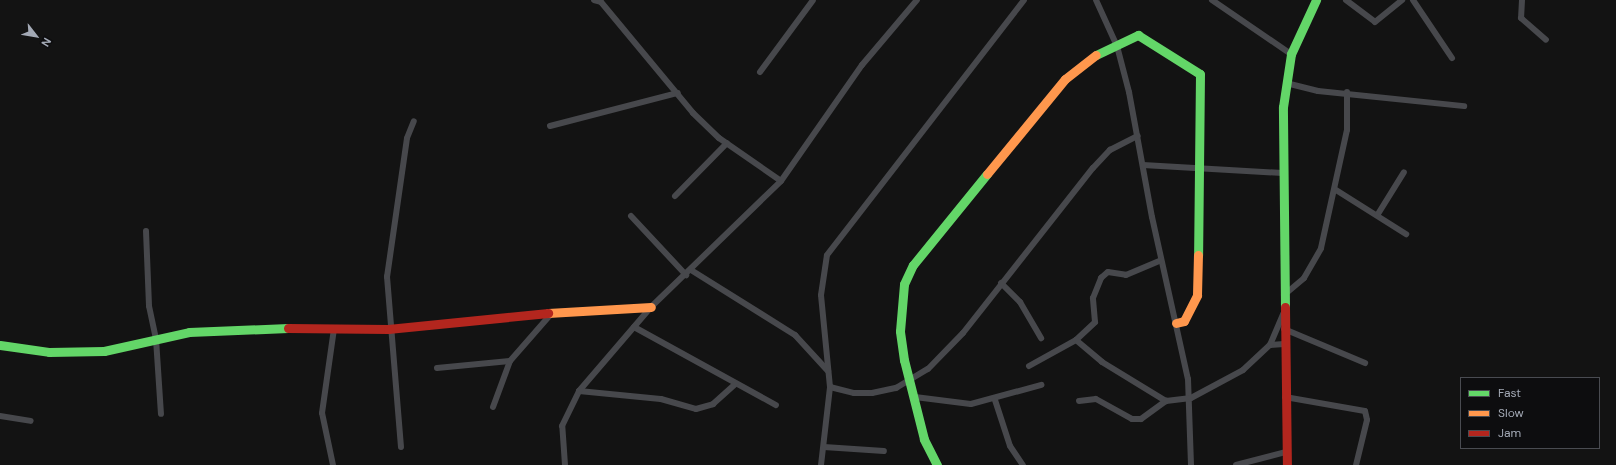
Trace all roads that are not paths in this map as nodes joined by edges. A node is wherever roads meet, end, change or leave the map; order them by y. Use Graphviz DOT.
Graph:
graph roads {
  1 [pos="594,0"];
  2 [pos="813,0"];
  3 [pos="917,0"];
  4 [pos="1024,0"];
  5 [pos="1096,0"];
  6 [pos="1212,0"];
  7 [pos="1316,0"];
  8 [pos="1346,0"];
  9 [pos="1402,0"];
  10 [pos="1413,0"];
  11 [pos="1522,0"];
  12 [pos="1546,40"];
  13 [pos="1117,46"];
  14 [pos="1291,54"];
  15 [pos="1452,58"];
  16 [pos="760,72"];
  17 [pos="1286,82"];
  18 [pos="1347,92"];
  19 [pos="678,93"];
  20 [pos="1464,106"];
  21 [pos="414,121"];
  22 [pos="550,126"];
  23 [pos="1138,136"];
  24 [pos="727,143"];
  25 [pos="1143,165"];
  26 [pos="1197,166"];
  27 [pos="1404,172"];
  28 [pos="1283,173"];
  29 [pos="781,181"];
  30 [pos="1336,190"];
  31 [pos="675,196"];
  32 [pos="1378,214"];
  33 [pos="631,216"];
  34 [pos="146,231"];
  35 [pos="1406,234"];
  36 [pos="1161,260"];
  37 [pos="691,270"];
  38 [pos="686,275"];
  39 [pos="1001,283"];
  40 [pos="1284,295"];
  41 [pos="651,307"];
  42 [pos="552,313"];
  43 [pos="1283,314"];
  44 [pos="1176,322"];
  45 [pos="634,327"];
  46 [pos="1284,328"];
  47 [pos="334,329"];
  48 [pos="388,330"];
  49 [pos="1041,338"];
  50 [pos="156,339"];
  51 [pos="1076,340"];
  52 [pos="1284,344"];
  53 [pos="0,345"];
  54 [pos="1270,345"];
  55 [pos="510,361"];
  56 [pos="1365,363"];
  57 [pos="1029,366"];
  58 [pos="437,368"];
  59 [pos="828,371"];
  60 [pos="910,382"];
  61 [pos="735,384"];
  62 [pos="830,386"];
  63 [pos="1041,386"];
  64 [pos="579,391"];
  65 [pos="1285,396"];
  66 [pos="915,397"];
  67 [pos="1191,398"];
  68 [pos="995,400"];
  69 [pos="1079,401"];
  70 [pos="1166,401"];
  71 [pos="776,405"];
  72 [pos="493,407"];
  73 [pos="161,414"];
  74 [pos="0,416"];
  75 [pos="31,421"];
  76 [pos="400,447"];
  77 [pos="824,447"];
  78 [pos="884,450"];
  79 [pos="1286,452"];
  80 [pos="333,465"];
  81 [pos="564,465"];
  82 [pos="821,465"];
  83 [pos="938,465"];
  84 [pos="1023,465"];
  85 [pos="1191,465"];
  86 [pos="1236,465"];
  87 [pos="1287,465"];
  88 [pos="1356,465"];
  1 -- 19 [label="street"];
  2 -- 16 [label="street"];
  3 -- 29 [label="street"];
  4 -- 59 [label="street"];
  5 -- 13 [label="street"];
  6 -- 14 [label="street"];
  7 -- 14 [label="street"];
  8 -- 9 [label="street"];
  10 -- 15 [label="street"];
  11 -- 12 [label="street"];
  13 -- 23 [label="street"];
  13 -- 26 [label="street"];
  13 -- 60 [label="street"];
  14 -- 17 [label="street"];
  17 -- 18 [label="street"];
  17 -- 28 [label="street"];
  18 -- 20 [label="street"];
  18 -- 30 [label="street"];
  19 -- 22 [label="street"];
  19 -- 24 [label="street"];
  21 -- 48 [label="street"];
  23 -- 25 [label="street"];
  23 -- 39 [label="street"];
  24 -- 29 [label="street"];
  24 -- 31 [label="street"];
  25 -- 26 [label="street"];
  25 -- 36 [label="street"];
  26 -- 28 [label="street"];
  26 -- 44 [label="street"];
  27 -- 32 [label="street"];
  28 -- 40 [label="street"];
  29 -- 37 [label="street"];
  30 -- 32 [label="street"];
  30 -- 40 [label="street"];
  32 -- 35 [label="street"];
  33 -- 38 [label="street"];
  34 -- 50 [label="street"];
  36 -- 44 [label="street"];
  36 -- 51 [label="street"];
  37 -- 38 [label="street"];
  37 -- 59 [label="street"];
  38 -- 41 [label="street"];
  39 -- 49 [label="street"];
  39 -- 60 [label="street"];
  40 -- 43 [label="street"];
  41 -- 42 [label="street"];
  41 -- 45 [label="street"];
  42 -- 48 [label="street"];
  42 -- 55 [label="street"];
  43 -- 46 [label="street"];
  43 -- 54 [label="street"];
  44 -- 67 [label="street"];
  45 -- 61 [label="street"];
  45 -- 64 [label="street"];
  46 -- 52 [label="street"];
  46 -- 56 [label="street"];
  47 -- 48 [label="street"];
  47 -- 50 [label="street"];
  47 -- 80 [label="street"];
  48 -- 76 [label="street"];
  50 -- 53 [label="street"];
  50 -- 73 [label="street"];
  51 -- 57 [label="street"];
  51 -- 70 [label="street"];
  52 -- 54 [label="street"];
  52 -- 65 [label="street"];
  54 -- 67 [label="street"];
  55 -- 58 [label="street"];
  55 -- 72 [label="street"];
  59 -- 62 [label="street"];
  60 -- 62 [label="street"];
  60 -- 66 [label="street"];
  61 -- 64 [label="street"];
  61 -- 71 [label="street"];
  62 -- 77 [label="street"];
  63 -- 68 [label="street"];
  64 -- 81 [label="street"];
  65 -- 79 [label="street"];
  65 -- 88 [label="street"];
  66 -- 68 [label="street"];
  66 -- 83 [label="street"];
  67 -- 70 [label="street"];
  67 -- 85 [label="street"];
  68 -- 84 [label="street"];
  69 -- 70 [label="street"];
  74 -- 75 [label="street"];
  77 -- 78 [label="street"];
  77 -- 82 [label="street"];
  79 -- 86 [label="street"];
  79 -- 87 [label="street"];
}
